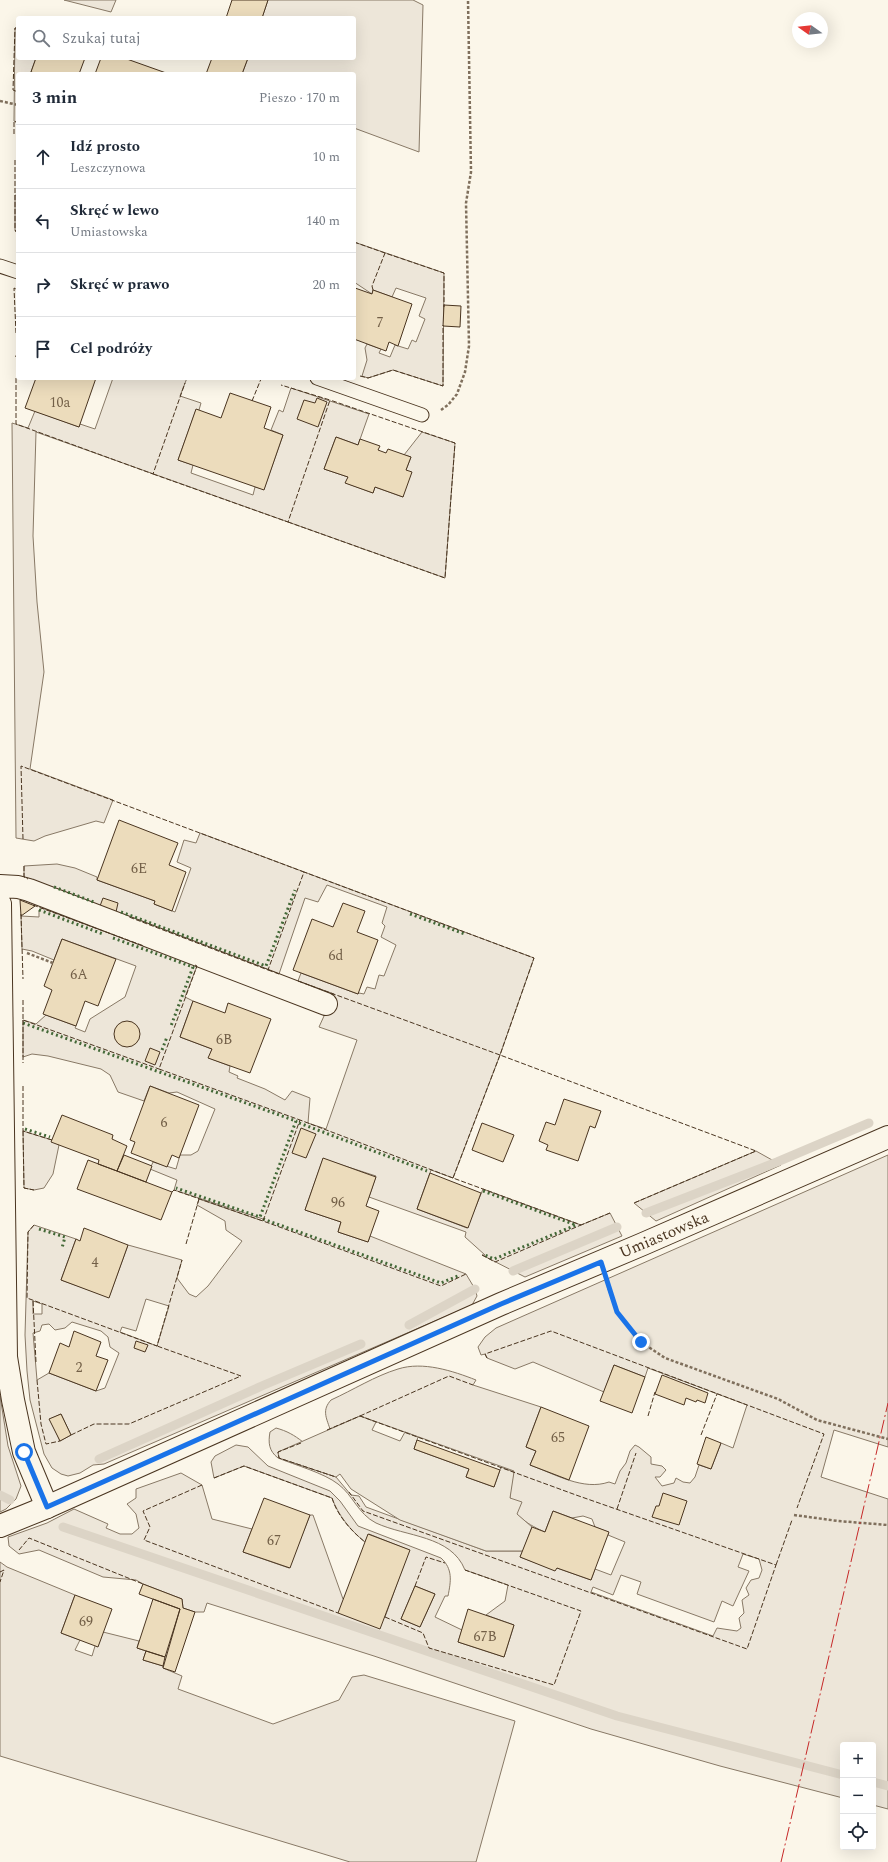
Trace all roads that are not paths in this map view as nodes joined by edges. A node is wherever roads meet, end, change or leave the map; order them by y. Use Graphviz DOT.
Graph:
graph roads {
  1 [pos="0,266"];
  2 [pos="16,271"];
  3 [pos="323,380"];
  4 [pos="422,415"];
  5 [pos="0,886"];
  6 [pos="0,904"];
  7 [pos="326,1004"];
  8 [pos="888,1137"];
  9 [pos="2,1241"];
  10 [pos="47,1507"];
  11 [pos="0,1526"];
  1 -- 2 [label="lane"];
  3 -- 4 [label="lane"];
  5 -- 7 [label="main road"];
  6 -- 9 [label="main road"];
  8 -- 10 [label="main road, Umiastowska"];
  9 -- 10 [label="main road"];
  10 -- 11 [label="main road, Umiastowska"];
}
